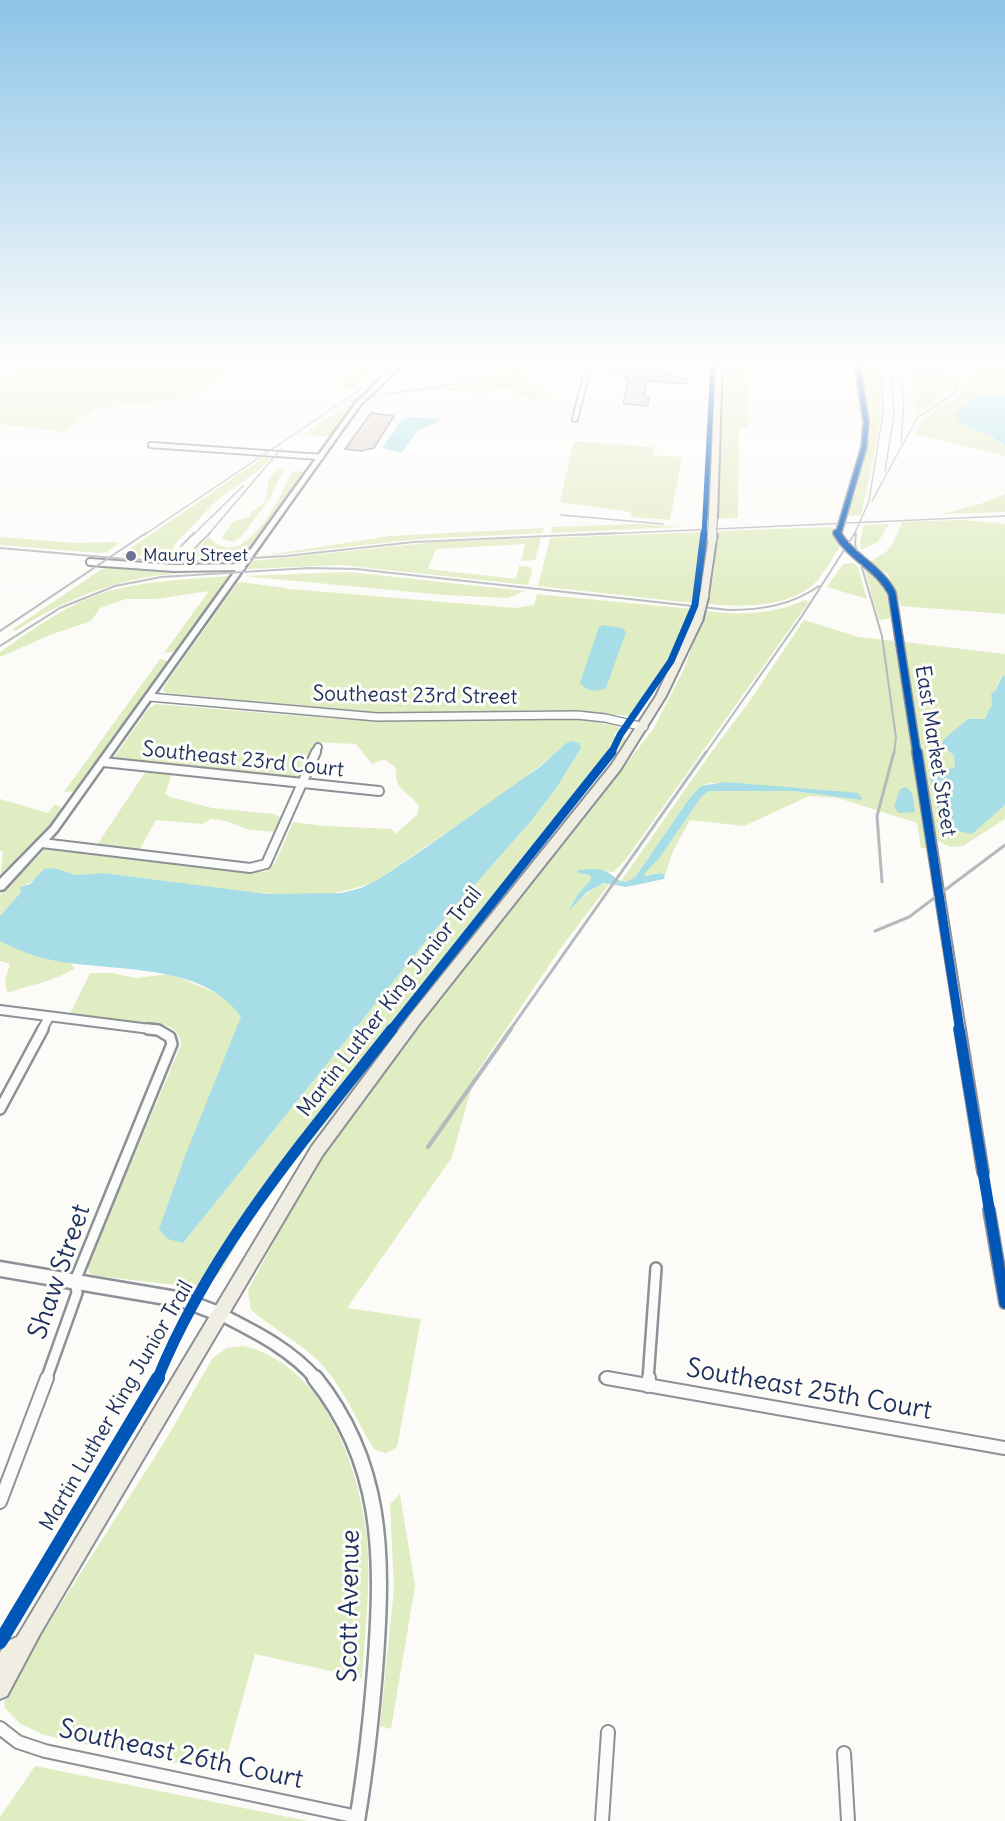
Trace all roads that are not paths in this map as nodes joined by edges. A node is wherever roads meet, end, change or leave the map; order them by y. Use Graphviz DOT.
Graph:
graph roads {
  1 [pos="165,446"];
  2 [pos="329,446"];
  3 [pos="716,446"];
  4 [pos="864,446"];
  5 [pos="321,457"];
  6 [pos="90,562"];
  7 [pos="242,567"];
  8 [pos="149,697"];
  9 [pos="644,727"];
  10 [pos="318,747"];
  11 [pos="103,762"];
  12 [pos="302,783"];
  13 [pos="379,791"];
  14 [pos="42,843"];
  15 [pos="0,886"];
  16 [pos="0,1010"];
  17 [pos="49,1017"];
  18 [pos="0,1109"];
  19 [pos="983,1172"];
  20 [pos="989,1210"];
  21 [pos="656,1268"];
  22 [pos="0,1269"];
  23 [pos="75,1281"];
  24 [pos="1005,1303"];
  25 [pos="220,1314"];
  26 [pos="605,1378"];
  27 [pos="648,1386"];
  28 [pos="1005,1448"];
  29 [pos="0,1502"];
  30 [pos="33,1627"];
  31 [pos="0,1667"];
  32 [pos="0,1689"];
  33 [pos="0,1728"];
  34 [pos="608,1732"];
  35 [pos="844,1753"];
  36 [pos="358,1819"];
  37 [pos="602,1821"];
  38 [pos="848,1821"];
  1 -- 5 [label="street"];
  2 -- 5 [label="main road"];
  3 -- 9 [label="main road, bridge"];
  4 -- 19 [label="street, East Market Street"];
  5 -- 7 [label="main road"];
  6 -- 7 [label="street"];
  7 -- 8 [label="main road"];
  8 -- 9 [label="street, Southeast 23rd Street"];
  8 -- 11 [label="main road"];
  9 -- 25 [label="main road"];
  10 -- 12 [label="street"];
  11 -- 12 [label="street, Southeast 23rd Court"];
  11 -- 14 [label="main road"];
  12 -- 13 [label="street, Southeast 23rd Court"];
  12 -- 14 [label="street"];
  14 -- 15 [label="main road"];
  16 -- 17 [label="street"];
  17 -- 18 [label="street"];
  17 -- 23 [label="street, Shaw Street"];
  20 -- 24 [label="street"];
  21 -- 27 [label="street"];
  22 -- 23 [label="main road"];
  23 -- 25 [label="main road"];
  23 -- 29 [label="street, Shaw Street"];
  25 -- 30 [label="main road"];
  25 -- 36 [label="street, Scott Avenue"];
  26 -- 27 [label="street, Southeast 25th Court"];
  27 -- 28 [label="street, Southeast 25th Court"];
  30 -- 31 [label="main road"];
  30 -- 32 [label="main road"];
  33 -- 36 [label="street, Southeast 26th Court"];
  34 -- 37 [label="street"];
  35 -- 38 [label="street"];
}
